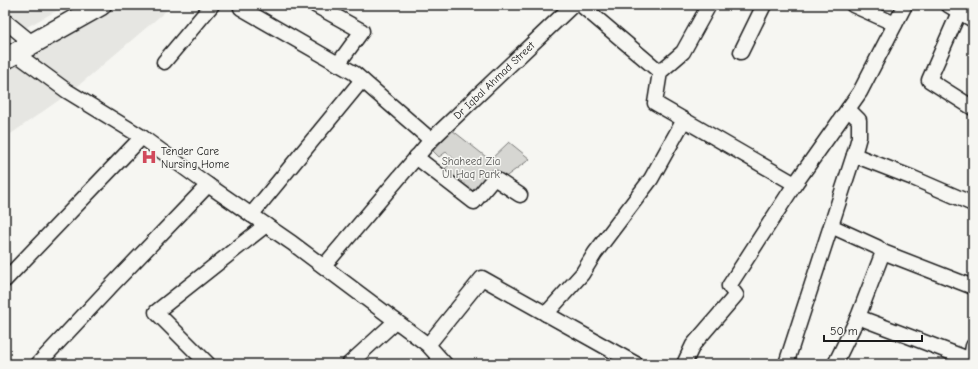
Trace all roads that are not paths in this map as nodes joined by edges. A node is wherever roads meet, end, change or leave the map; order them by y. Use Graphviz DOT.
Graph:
graph roads {
  1 [pos="101,5"];
  2 [pos="212,5"];
  3 [pos="316,5"];
  4 [pos="573,5"];
  5 [pos="582,5"];
  6 [pos="709,5"];
  7 [pos="764,5"];
  8 [pos="853,5"];
  9 [pos="905,5"];
  10 [pos="242,8"];
  11 [pos="954,8"];
  12 [pos="973,20"];
  13 [pos="5,21"];
  14 [pos="895,24"];
  15 [pos="32,43"];
  16 [pos="741,52"];
  17 [pos="10,56"];
  18 [pos="164,62"];
  19 [pos="338,64"];
  20 [pos="660,72"];
  21 [pos="362,80"];
  22 [pos="973,108"];
  23 [pos="848,109"];
  24 [pos="684,120"];
  25 [pos="142,137"];
  26 [pos="431,140"];
  27 [pos="854,155"];
  28 [pos="416,157"];
  29 [pos="795,184"];
  30 [pos="208,185"];
  31 [pos="520,196"];
  32 [pos="973,204"];
  33 [pos="251,215"];
  34 [pos="266,225"];
  35 [pos="831,226"];
  36 [pos="883,252"];
  37 [pos="324,266"];
  38 [pos="5,280"];
  39 [pos="973,287"];
  40 [pos="546,314"];
  41 [pos="858,317"];
  42 [pos="396,321"];
  43 [pos="428,345"];
  44 [pos="971,357"];
  45 [pos="38,364"];
  46 [pos="208,364"];
  47 [pos="349,364"];
  48 [pos="445,364"];
  49 [pos="636,364"];
  50 [pos="684,364"];
  51 [pos="786,364"];
  52 [pos="835,364"];
  1 -- 15 [label="street"];
  2 -- 18 [label="street"];
  3 -- 19 [label="street"];
  4 -- 26 [label="street, Dr Iqbal Ahmad Street"];
  5 -- 20 [label="street"];
  6 -- 20 [label="street"];
  7 -- 16 [label="street"];
  8 -- 14 [label="street"];
  9 -- 14 [label="street"];
  10 -- 19 [label="street"];
  11 -- 12 [label="street"];
  11 -- 22 [label="street"];
  13 -- 15 [label="street"];
  14 -- 23 [label="street"];
  15 -- 17 [label="street"];
  17 -- 25 [label="street"];
  19 -- 21 [label="street"];
  20 -- 24 [label="street"];
  21 -- 26 [label="street"];
  21 -- 33 [label="street"];
  23 -- 27 [label="street"];
  23 -- 29 [label="street"];
  24 -- 29 [label="street"];
  24 -- 40 [label="street"];
  25 -- 30 [label="street"];
  25 -- 38 [label="street"];
  26 -- 28 [label="street, Dr Iqbal Ahmad Street"];
  27 -- 32 [label="street"];
  27 -- 35 [label="street"];
  28 -- 31 [label="street"];
  28 -- 37 [label="street, Dr Iqbal Ahmad Street"];
  29 -- 50 [label="street"];
  30 -- 33 [label="street"];
  30 -- 45 [label="street"];
  33 -- 34 [label="street"];
  34 -- 37 [label="street"];
  34 -- 46 [label="street"];
  35 -- 36 [label="street"];
  35 -- 51 [label="street"];
  36 -- 39 [label="street"];
  36 -- 41 [label="street"];
  37 -- 42 [label="street"];
  40 -- 43 [label="street"];
  40 -- 49 [label="street"];
  41 -- 44 [label="street"];
  41 -- 52 [label="street"];
  42 -- 43 [label="street"];
  42 -- 47 [label="street"];
  43 -- 48 [label="street"];
}
